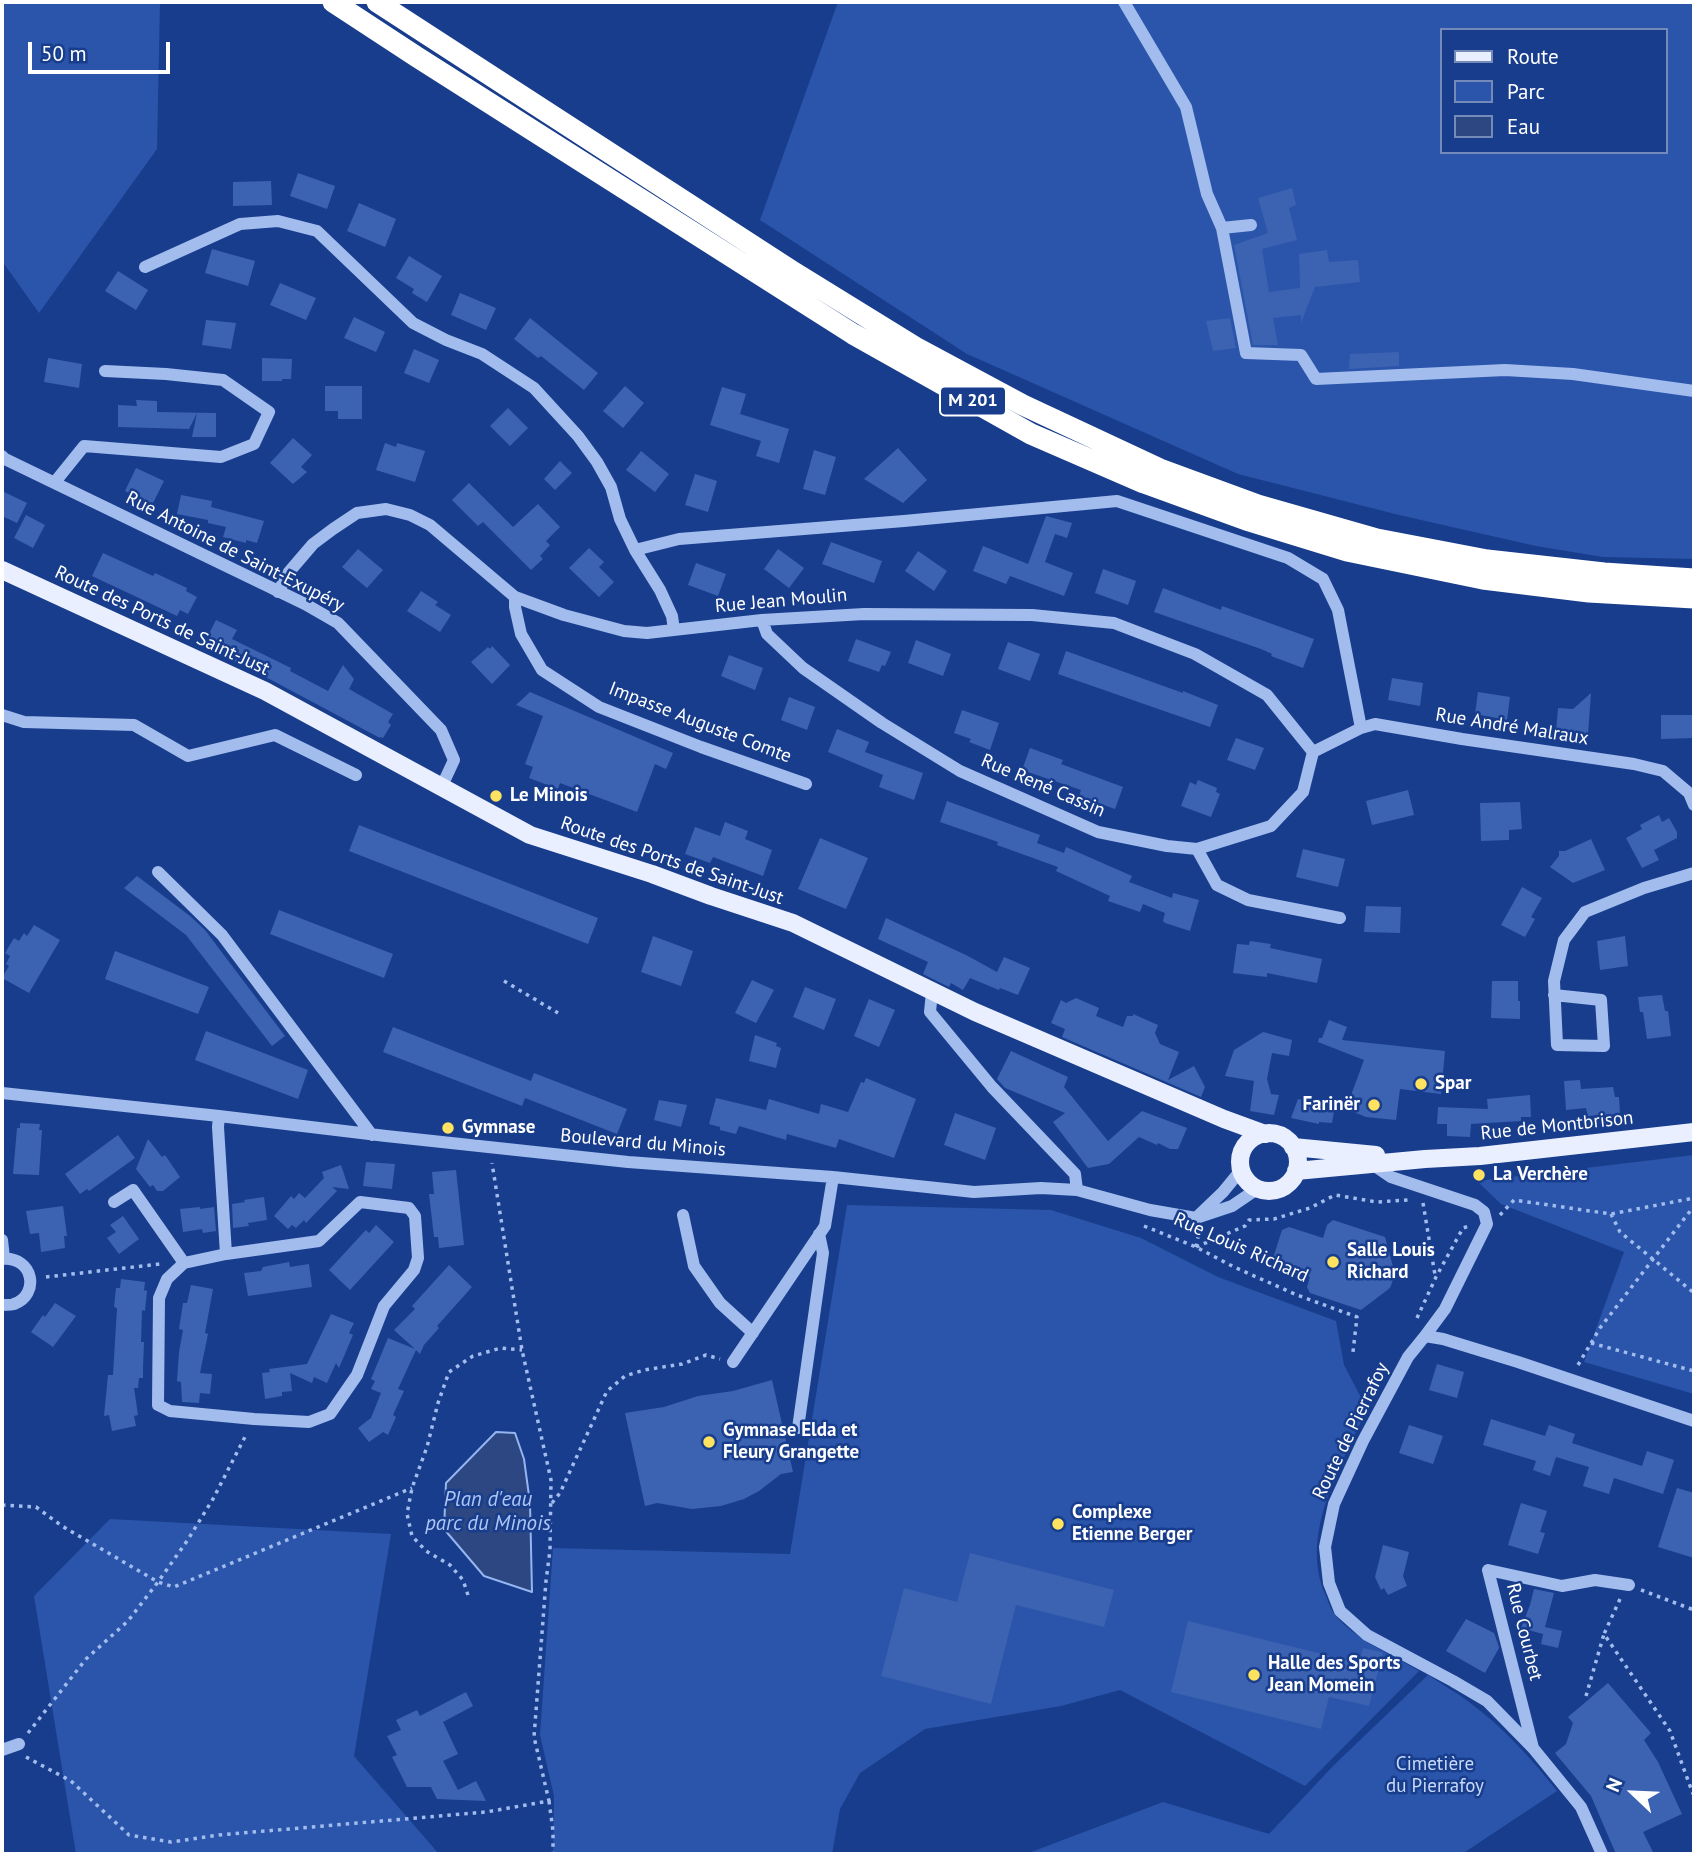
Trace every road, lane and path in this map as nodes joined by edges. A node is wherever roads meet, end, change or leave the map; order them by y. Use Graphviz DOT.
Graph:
graph roads {
  1 [pos="333,2"];
  2 [pos="377,2"];
  3 [pos="1124,2"];
  4 [pos="1251,225"];
  5 [pos="1222,228"];
  6 [pos="145,268"];
  7 [pos="105,372"];
  8 [pos="1694,391"];
  9 [pos="2,456"];
  10 [pos="55,482"];
  11 [pos="635,550"];
  12 [pos="2,570"];
  13 [pos="1694,579"];
  14 [pos="278,592"];
  15 [pos="515,597"];
  16 [pos="1694,598"];
  17 [pos="762,620"];
  18 [pos="674,630"];
  19 [pos="2,715"];
  20 [pos="1361,728"];
  21 [pos="1313,752"];
  22 [pos="356,775"];
  23 [pos="806,784"];
  24 [pos="441,788"];
  25 [pos="1692,796"];
  26 [pos="1197,849"];
  27 [pos="158,872"];
  28 [pos="1694,873"];
  29 [pos="1340,918"];
  30 [pos="504,981"];
  31 [pos="932,992"];
  32 [pos="1554,995"];
  33 [pos="558,1013"];
  34 [pos="2,1093"];
  35 [pos="219,1116"];
  36 [pos="1224,1119"];
  37 [pos="1694,1132"];
  38 [pos="1265,1134"];
  39 [pos="372,1135"];
  40 [pos="490,1147"];
  41 [pos="1293,1147"];
  42 [pos="1425,1158"];
  43 [pos="1240,1163"];
  44 [pos="1372,1164"];
  45 [pos="1296,1171"];
  46 [pos="833,1177"];
  47 [pos="1257,1189"];
  48 [pos="1077,1191"];
  49 [pos="1424,1193"];
  50 [pos="1694,1198"];
  51 [pos="114,1202"];
  52 [pos="1694,1206"];
  53 [pos="682,1214"];
  54 [pos="1611,1214"];
  55 [pos="1196,1218"];
  56 [pos="1135,1222"];
  57 [pos="1483,1232"];
  58 [pos="819,1234"];
  59 [pos="2,1240"];
  60 [pos="1196,1247"];
  61 [pos="226,1254"];
  62 [pos="3,1259"];
  63 [pos="1652,1260"];
  64 [pos="184,1263"];
  65 [pos="1436,1277"];
  66 [pos="30,1279"];
  67 [pos="1694,1293"];
  68 [pos="2,1305"];
  69 [pos="753,1333"];
  70 [pos="1423,1339"];
  71 [pos="1591,1343"];
  72 [pos="522,1350"];
  73 [pos="1353,1352"];
  74 [pos="733,1363"];
  75 [pos="1694,1371"];
  76 [pos="1569,1379"];
  77 [pos="254,1419"];
  78 [pos="1694,1421"];
  79 [pos="798,1429"];
  80 [pos="412,1488"];
  81 [pos="2,1505"];
  82 [pos="551,1505"];
  83 [pos="158,1582"];
  84 [pos="1629,1586"];
  85 [pos="468,1595"];
  86 [pos="1694,1610"];
  87 [pos="1604,1634"];
  88 [pos="1586,1696"];
  89 [pos="19,1744"];
  90 [pos="1533,1748"];
  91 [pos="2,1749"];
  92 [pos="1693,1794"];
  93 [pos="549,1801"];
  94 [pos="552,1854"];
  95 [pos="1602,1854"];
  1 -- 16 [label="highway, M 201"];
  2 -- 13 [label="highway, M 201"];
  3 -- 5 [label="street"];
  4 -- 5 [label="street"];
  5 -- 8 [label="street"];
  6 -- 11 [label="street"];
  7 -- 10 [label="street"];
  9 -- 10 [label="street, Rue Antoine de Saint-Exupéry"];
  10 -- 14 [label="street, Rue Antoine de Saint-Exupéry"];
  11 -- 18 [label="street"];
  11 -- 20 [label="street"];
  12 -- 24 [label="main road, Route des Ports de Saint-Just"];
  14 -- 15 [label="street, Rue Jean Moulin"];
  14 -- 24 [label="street, Rue Antoine de Saint-Exupéry"];
  15 -- 18 [label="street, Rue Jean Moulin"];
  15 -- 23 [label="street, Impasse Auguste Comte"];
  17 -- 18 [label="street, Rue Jean Moulin"];
  17 -- 21 [label="street, Rue Jean Moulin"];
  17 -- 26 [label="street, Rue René Cassin"];
  19 -- 22 [label="street"];
  20 -- 21 [label="street, Rue André Malraux"];
  20 -- 25 [label="street, Rue André Malraux"];
  21 -- 26 [label="street, Rue René Cassin"];
  24 -- 31 [label="main road, Route des Ports de Saint-Just"];
  26 -- 29 [label="street"];
  27 -- 39 [label="street"];
  28 -- 32 [label="street"];
  30 -- 33 [label="path"];
  31 -- 36 [label="main road, Route des Ports de Saint-Just"];
  31 -- 48 [label="street"];
  32 -- 32 [label="street"];
  34 -- 35 [label="street, Boulevard du Minois"];
  35 -- 39 [label="street, Boulevard du Minois"];
  35 -- 61 [label="street"];
  36 -- 38 [label="main road, Route des Ports de Saint-Just"];
  36 -- 43 [label="main road"];
  37 -- 42 [label="main road, Rue de Montbrison"];
  38 -- 41 [label="main road"];
  38 -- 43 [label="main road"];
  39 -- 40 [label="street, Boulevard du Minois"];
  40 -- 46 [label="street, Boulevard du Minois"];
  40 -- 72 [label="path"];
  41 -- 42 [label="main road, Rue de Montbrison"];
  41 -- 45 [label="main road"];
  42 -- 44 [label="main road, Rue de Montbrison"];
  43 -- 47 [label="main road"];
  43 -- 55 [label="street"];
  44 -- 45 [label="main road, Rue de Montbrison"];
  44 -- 49 [label="street"];
  45 -- 47 [label="main road"];
  46 -- 48 [label="street, Boulevard du Minois"];
  46 -- 58 [label="street"];
  47 -- 55 [label="street, Boulevard du Minois"];
  48 -- 55 [label="street, Boulevard du Minois"];
  49 -- 57 [label="street"];
  49 -- 60 [label="path"];
  49 -- 65 [label="path"];
  50 -- 54 [label="path"];
  51 -- 64 [label="street"];
  52 -- 63 [label="path"];
  53 -- 69 [label="street"];
  54 -- 57 [label="path"];
  54 -- 63 [label="path"];
  56 -- 60 [label="path, Rue Louis Richard"];
  57 -- 65 [label="path"];
  57 -- 70 [label="street, Route de Pierrafoy"];
  58 -- 69 [label="street"];
  58 -- 79 [label="street"];
  59 -- 62 [label="street"];
  60 -- 73 [label="path, Rue Louis Richard"];
  61 -- 64 [label="street"];
  61 -- 77 [label="street"];
  62 -- 66 [label="street"];
  63 -- 67 [label="path"];
  63 -- 71 [label="path"];
  64 -- 66 [label="path"];
  64 -- 77 [label="street"];
  65 -- 70 [label="path"];
  66 -- 68 [label="street"];
  69 -- 74 [label="street"];
  70 -- 76 [label="street"];
  70 -- 90 [label="street, Route de Pierrafoy"];
  71 -- 75 [label="path"];
  71 -- 76 [label="path"];
  72 -- 80 [label="path"];
  72 -- 82 [label="path"];
  74 -- 82 [label="path"];
  76 -- 78 [label="street"];
  77 -- 83 [label="path"];
  80 -- 83 [label="path"];
  80 -- 85 [label="path"];
  81 -- 83 [label="path"];
  82 -- 93 [label="path"];
  83 -- 89 [label="path"];
  84 -- 86 [label="path"];
  84 -- 87 [label="path"];
  84 -- 90 [label="street, Rue Courbet"];
  87 -- 88 [label="path"];
  87 -- 92 [label="path"];
  89 -- 91 [label="street"];
  89 -- 93 [label="path"];
  90 -- 95 [label="street, Route de Pierrafoy"];
  93 -- 94 [label="path"];
}
